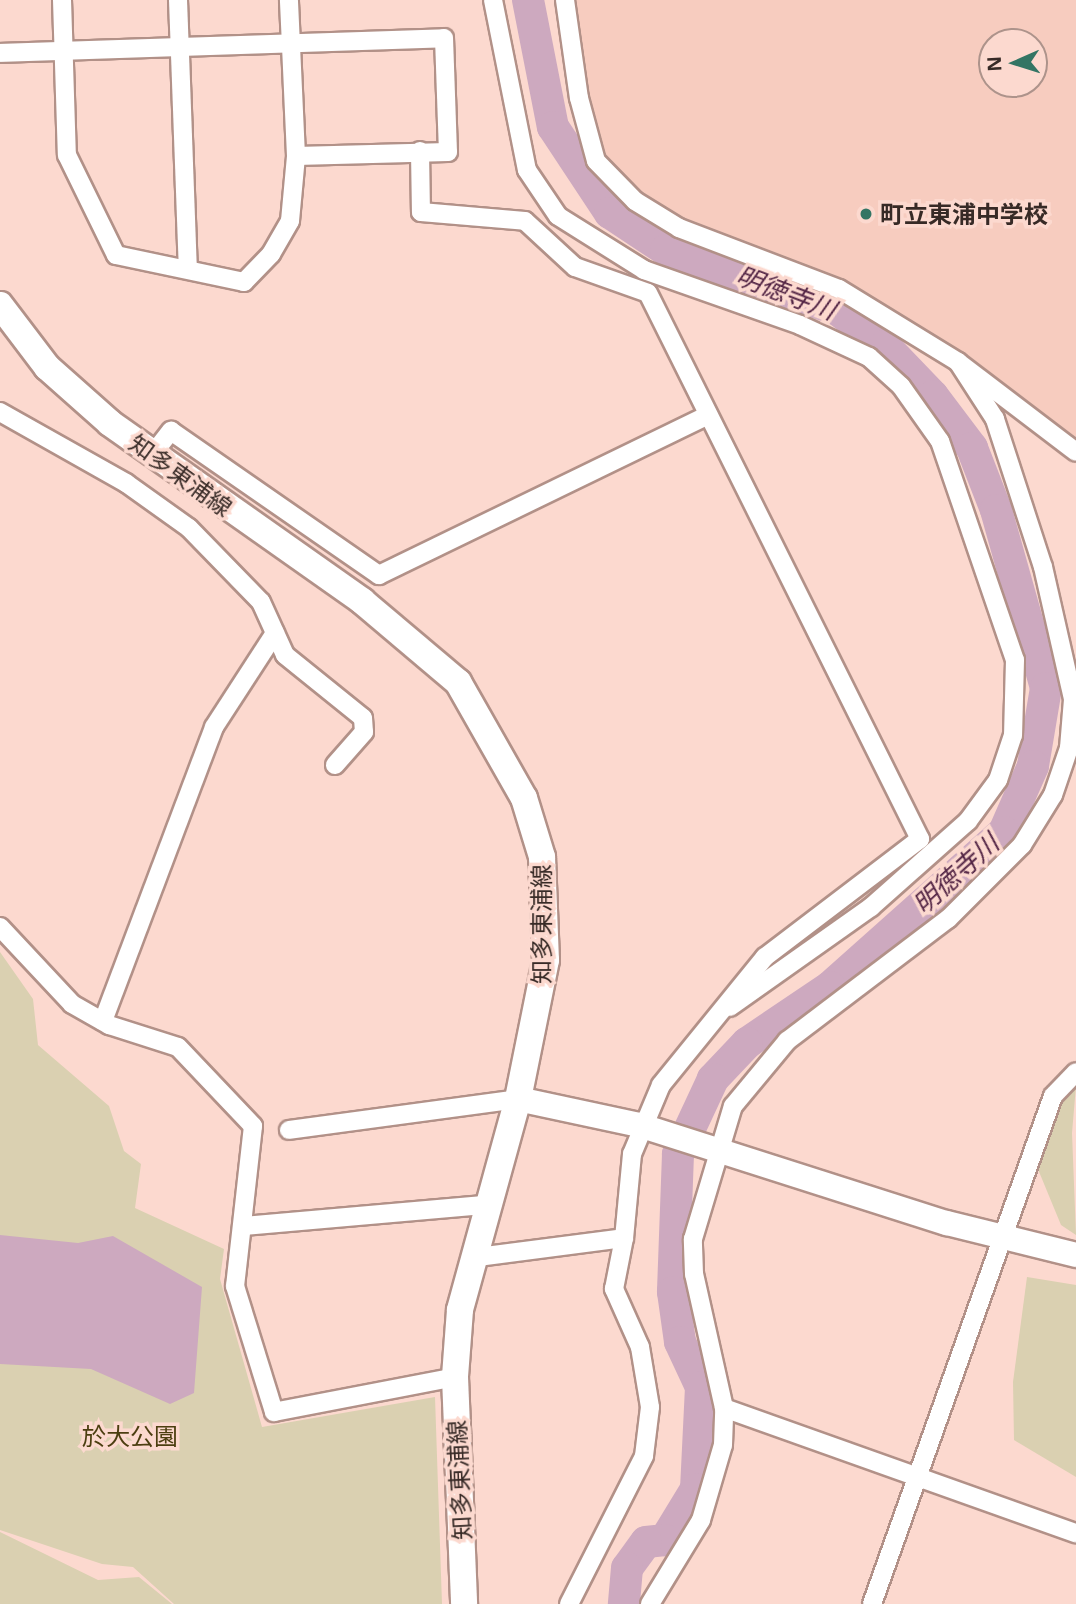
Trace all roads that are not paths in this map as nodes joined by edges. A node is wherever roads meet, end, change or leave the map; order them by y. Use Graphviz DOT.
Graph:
graph roads {
  1 [pos="62,0"];
  2 [pos="178,0"];
  3 [pos="289,0"];
  4 [pos="493,0"];
  5 [pos="565,0"];
  6 [pos="290,41"];
  7 [pos="180,47"];
  8 [pos="64,50"];
  9 [pos="0,53"];
  10 [pos="420,151"];
  11 [pos="296,156"];
  12 [pos="188,268"];
  13 [pos="0,305"];
  14 [pos="958,362"];
  15 [pos="0,412"];
  16 [pos="708,415"];
  17 [pos="1076,452"];
  18 [pos="152,454"];
  19 [pos="275,633"];
  20 [pos="1074,699"];
  21 [pos="335,765"];
  22 [pos="0,928"];
  23 [pos="103,1021"];
  24 [pos="706,1024"];
  25 [pos="1076,1072"];
  26 [pos="518,1099"];
  27 [pos="639,1125"];
  28 [pos="289,1130"];
  29 [pos="715,1151"];
  30 [pos="486,1205"];
  31 [pos="244,1226"];
  32 [pos="624,1238"];
  33 [pos="1007,1238"];
  34 [pos="1076,1255"];
  35 [pos="471,1258"];
  36 [pos="455,1377"];
  37 [pos="724,1408"];
  38 [pos="916,1475"];
  39 [pos="1076,1533"];
  40 [pos="464,1604"];
  41 [pos="569,1604"];
  42 [pos="650,1604"];
  43 [pos="872,1604"];
  1 -- 8 [label="street"];
  2 -- 7 [label="street"];
  3 -- 6 [label="street"];
  4 -- 24 [label="street"];
  5 -- 14 [label="street"];
  6 -- 7 [label="street"];
  6 -- 10 [label="street"];
  6 -- 11 [label="street"];
  7 -- 8 [label="street"];
  7 -- 12 [label="street"];
  8 -- 9 [label="street"];
  8 -- 12 [label="street"];
  10 -- 11 [label="street"];
  10 -- 16 [label="street"];
  11 -- 12 [label="street"];
  13 -- 18 [label="main road, 知多東浦線"];
  14 -- 17 [label="street"];
  14 -- 20 [label="street"];
  15 -- 19 [label="street"];
  16 -- 18 [label="street"];
  16 -- 24 [label="street"];
  18 -- 26 [label="main road, 知多東浦線"];
  19 -- 21 [label="street"];
  19 -- 23 [label="street"];
  20 -- 29 [label="street"];
  22 -- 23 [label="street"];
  23 -- 31 [label="street"];
  24 -- 27 [label="street"];
  25 -- 33 [label="street"];
  26 -- 27 [label="street"];
  26 -- 28 [label="street"];
  26 -- 30 [label="main road, 知多東浦線"];
  27 -- 29 [label="street"];
  27 -- 32 [label="street"];
  29 -- 33 [label="street"];
  29 -- 37 [label="street"];
  30 -- 31 [label="street"];
  30 -- 35 [label="main road, 知多東浦線"];
  31 -- 36 [label="street"];
  32 -- 35 [label="street"];
  32 -- 41 [label="street"];
  33 -- 34 [label="street"];
  33 -- 38 [label="street"];
  35 -- 36 [label="main road, 知多東浦線"];
  36 -- 40 [label="main road, 知多東浦線"];
  37 -- 38 [label="street"];
  37 -- 42 [label="street"];
  38 -- 39 [label="street"];
  38 -- 43 [label="street"];
}
